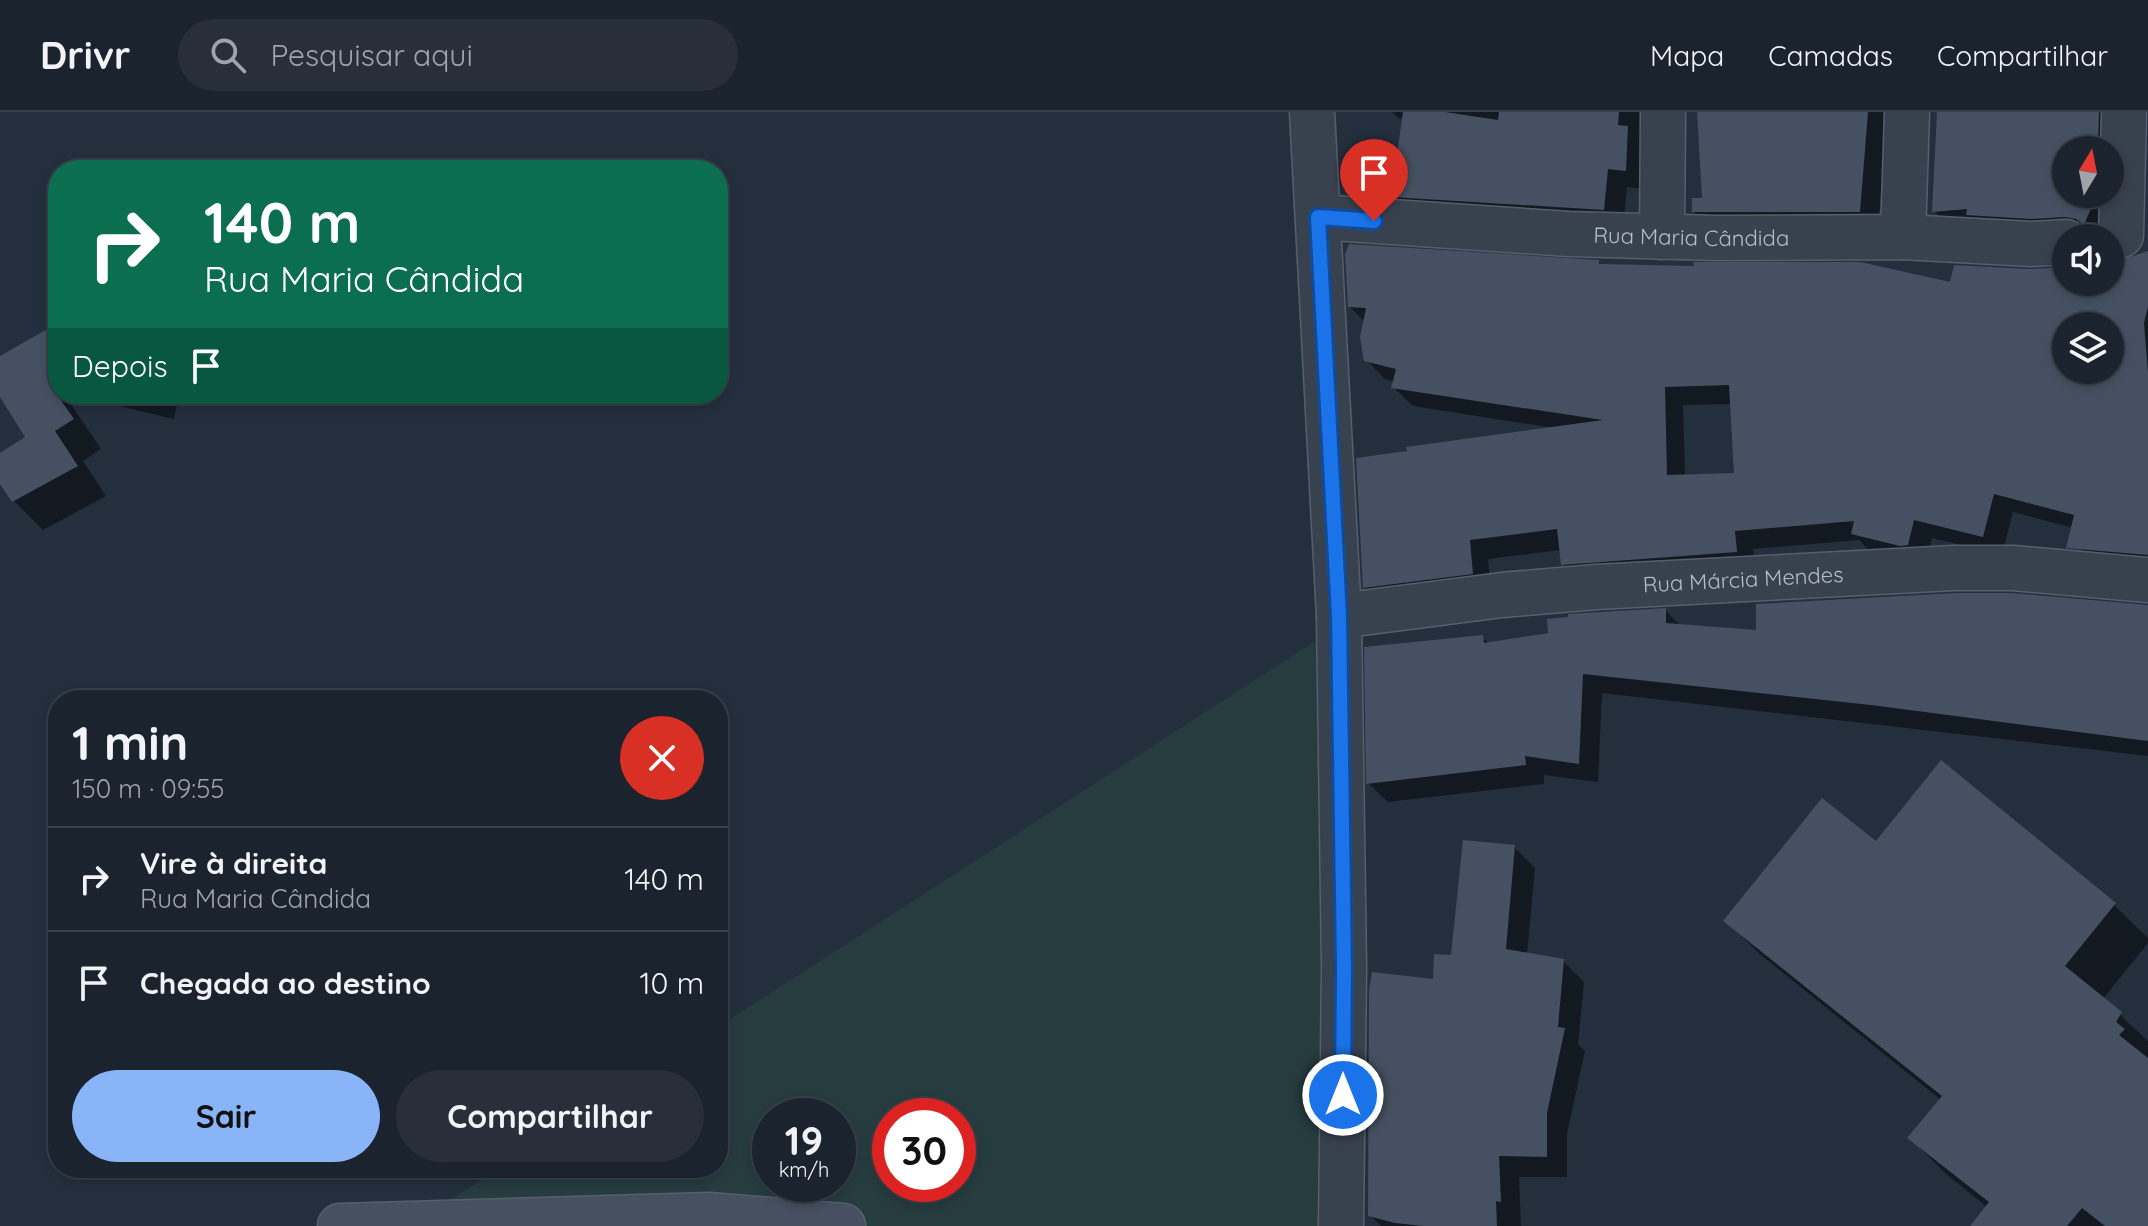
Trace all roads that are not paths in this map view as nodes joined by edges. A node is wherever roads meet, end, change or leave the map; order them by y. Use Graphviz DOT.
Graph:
graph roads {
  1 [pos="1312,112"];
  2 [pos="1663,112"];
  3 [pos="1907,112"];
  4 [pos="2124,112"];
  5 [pos="1318,217"];
  6 [pos="2122,224"];
  7 [pos="1662,237"];
  8 [pos="1903,237"];
  9 [pos="2052,243"];
  10 [pos="2148,580"];
  11 [pos="1339,616"];
  12 [pos="340,1226"];
  13 [pos="843,1226"];
  14 [pos="1341,1226"];
  1 -- 5 [label="street"];
  2 -- 7 [label="street"];
  3 -- 8 [label="street"];
  4 -- 6 [label="street"];
  5 -- 7 [label="street, Rua Maria Cândida"];
  5 -- 11 [label="street"];
  7 -- 8 [label="street, Rua Maria Cândida"];
  8 -- 9 [label="street, Rua Maria Cândida"];
  10 -- 11 [label="street, Rua Márcia Mendes"];
  11 -- 14 [label="street"];
  12 -- 13 [label="street"];
}
